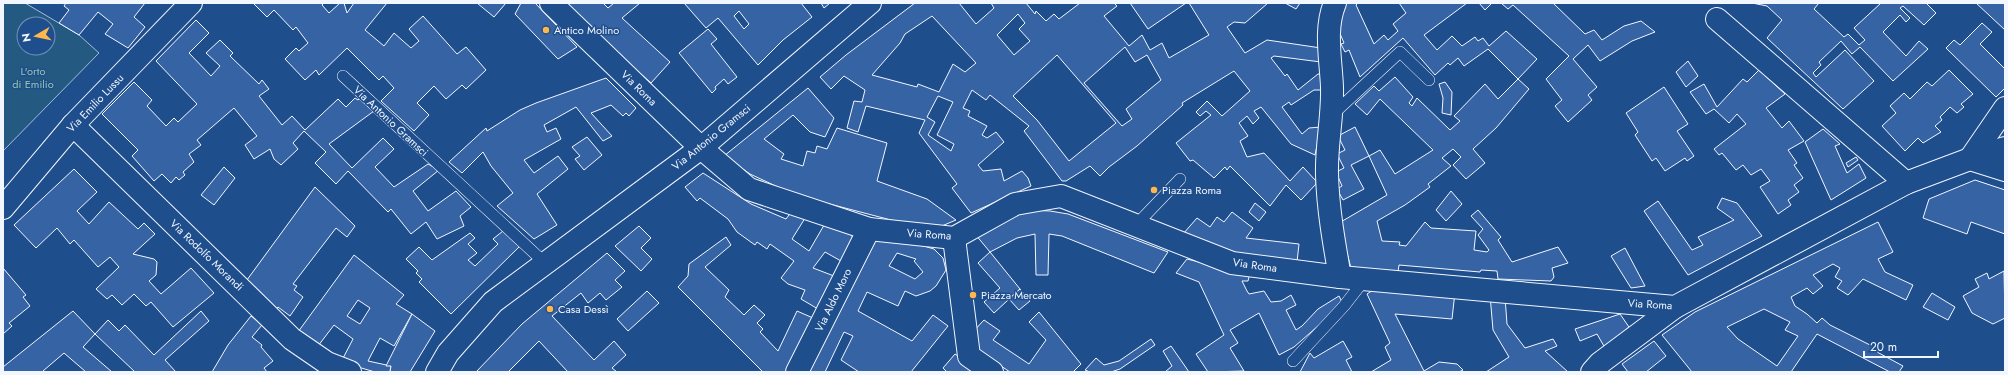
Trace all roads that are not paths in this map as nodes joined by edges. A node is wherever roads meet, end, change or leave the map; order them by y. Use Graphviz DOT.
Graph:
graph roads {
  1 [pos="191,3"];
  2 [pos="550,3"];
  3 [pos="1335,3"];
  4 [pos="860,7"];
  5 [pos="1717,19"];
  6 [pos="342,76"];
  7 [pos="1429,80"];
  8 [pos="2005,108"];
  9 [pos="1330,117"];
  10 [pos="73,125"];
  11 [pos="701,148"];
  12 [pos="2005,148"];
  13 [pos="1970,159"];
  14 [pos="2005,170"];
  15 [pos="1180,179"];
  16 [pos="1906,183"];
  17 [pos="3,208"];
  18 [pos="1136,225"];
  19 [pos="869,229"];
  20 [pos="954,238"];
  21 [pos="546,263"];
  22 [pos="1340,277"];
  23 [pos="1365,279"];
  24 [pos="1675,307"];
  25 [pos="1293,361"];
  26 [pos="1601,369"];
  27 [pos="350,372"];
  28 [pos="437,372"];
  29 [pos="797,372"];
  30 [pos="992,372"];
  1 -- 10 [label="street, Via Emilio Lussu"];
  2 -- 11 [label="street, Via Roma"];
  3 -- 9 [label="street"];
  4 -- 11 [label="street, Via Antonio Gramsci"];
  5 -- 16 [label="street"];
  6 -- 21 [label="lane, Via Antonio Gramsci"];
  7 -- 9 [label="lane"];
  8 -- 13 [label="street"];
  9 -- 22 [label="street"];
  10 -- 17 [label="street, Via Emilio Lussu"];
  10 -- 27 [label="street, Via Rodolfo Morandi"];
  11 -- 19 [label="street, Via Roma"];
  11 -- 21 [label="street, Via Antonio Gramsci"];
  12 -- 13 [label="street, Via Roma"];
  13 -- 14 [label="street"];
  13 -- 16 [label="street, Via Roma"];
  15 -- 18 [label="lane"];
  16 -- 24 [label="street, Via Roma"];
  18 -- 20 [label="street, Via Roma"];
  18 -- 22 [label="street, Via Roma"];
  19 -- 20 [label="street, Via Roma"];
  19 -- 29 [label="street, Via Aldo Moro"];
  20 -- 30 [label="street"];
  21 -- 28 [label="street, Via Antonio Gramsci"];
  22 -- 23 [label="street, Via Roma"];
  23 -- 24 [label="street, Via Roma"];
  23 -- 25 [label="lane"];
  24 -- 26 [label="street"];
}
